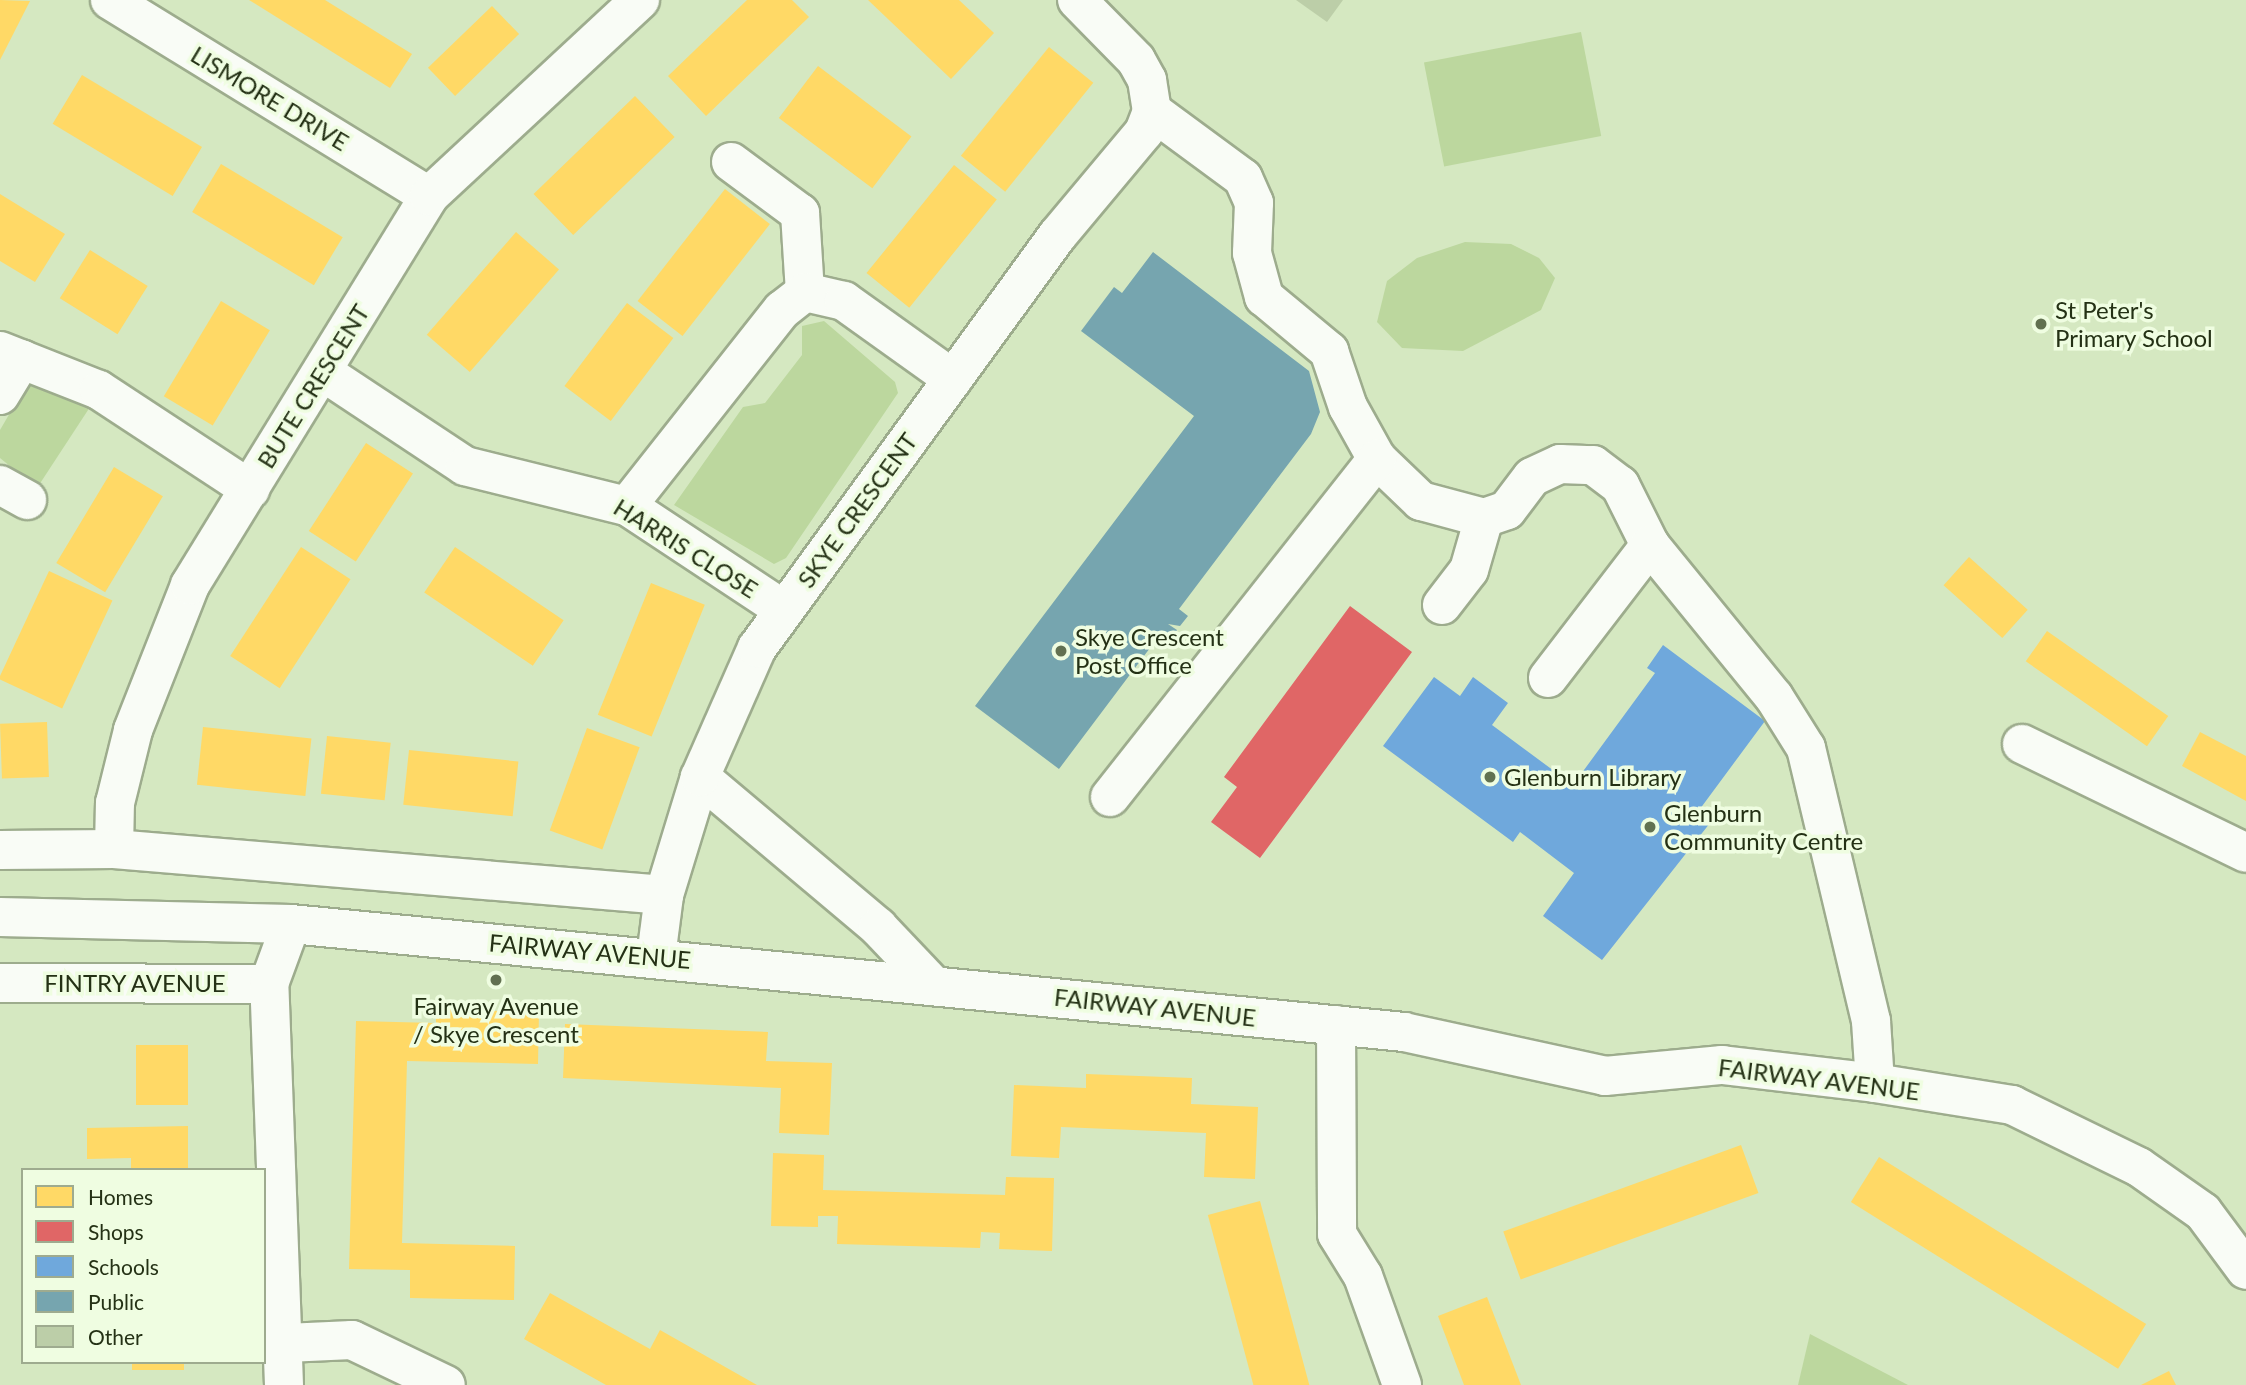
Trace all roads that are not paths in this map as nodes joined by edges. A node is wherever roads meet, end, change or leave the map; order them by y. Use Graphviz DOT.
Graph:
graph roads {
  1 [pos="110,0"];
  2 [pos="640,0"];
  3 [pos="1077,0"];
  4 [pos="1152,111"];
  5 [pos="731,162"];
  6 [pos="429,195"];
  7 [pos="805,292"];
  8 [pos="11,355"];
  9 [pos="323,372"];
  10 [pos="953,379"];
  11 [pos="0,395"];
  12 [pos="1377,459"];
  13 [pos="250,489"];
  14 [pos="628,506"];
  15 [pos="1484,517"];
  16 [pos="1650,545"];
  17 [pos="1442,605"];
  18 [pos="784,610"];
  19 [pos="1548,678"];
  20 [pos="2022,744"];
  21 [pos="700,777"];
  22 [pos="1110,797"];
  23 [pos="114,849"];
  24 [pos="0,850"];
  25 [pos="2246,852"];
  26 [pos="664,895"];
  27 [pos="0,917"];
  28 [pos="291,924"];
  29 [pos="656,957"];
  30 [pos="0,983"];
  31 [pos="269,984"];
  32 [pos="933,986"];
  33 [pos="1336,1025"];
  34 [pos="1875,1083"];
  35 [pos="2246,1270"];
  36 [pos="286,1343"];
  37 [pos="284,1385"];
  38 [pos="446,1385"];
  39 [pos="1402,1385"];
  1 -- 6 [label="street, LISMORE DRIVE"];
  2 -- 6 [label="street, BUTE CRESCENT"];
  3 -- 4 [label="street"];
  4 -- 10 [label="street, SKYE CRESCENT"];
  4 -- 12 [label="street"];
  5 -- 7 [label="street"];
  6 -- 9 [label="street, BUTE CRESCENT"];
  7 -- 10 [label="street"];
  7 -- 14 [label="street"];
  8 -- 11 [label="street"];
  8 -- 13 [label="street"];
  9 -- 13 [label="street, BUTE CRESCENT"];
  9 -- 14 [label="street, HARRIS CLOSE"];
  10 -- 18 [label="street, SKYE CRESCENT"];
  12 -- 15 [label="street"];
  12 -- 22 [label="street"];
  13 -- 23 [label="street, BUTE CRESCENT"];
  14 -- 18 [label="street, HARRIS CLOSE"];
  15 -- 16 [label="street"];
  15 -- 17 [label="street"];
  16 -- 19 [label="street"];
  16 -- 34 [label="street"];
  18 -- 21 [label="street, SKYE CRESCENT"];
  20 -- 25 [label="street"];
  21 -- 26 [label="street, SKYE CRESCENT"];
  21 -- 32 [label="street"];
  23 -- 24 [label="street"];
  23 -- 26 [label="street"];
  26 -- 29 [label="street, SKYE CRESCENT"];
  27 -- 28 [label="street, FAIRWAY AVENUE"];
  28 -- 29 [label="street, FAIRWAY AVENUE"];
  28 -- 31 [label="street"];
  29 -- 32 [label="street, FAIRWAY AVENUE"];
  30 -- 31 [label="street, FINTRY AVENUE"];
  31 -- 36 [label="street"];
  32 -- 33 [label="street, FAIRWAY AVENUE"];
  33 -- 34 [label="street, FAIRWAY AVENUE"];
  33 -- 39 [label="street"];
  34 -- 35 [label="street, FAIRWAY AVENUE"];
  36 -- 37 [label="street"];
  36 -- 38 [label="street"];
}
